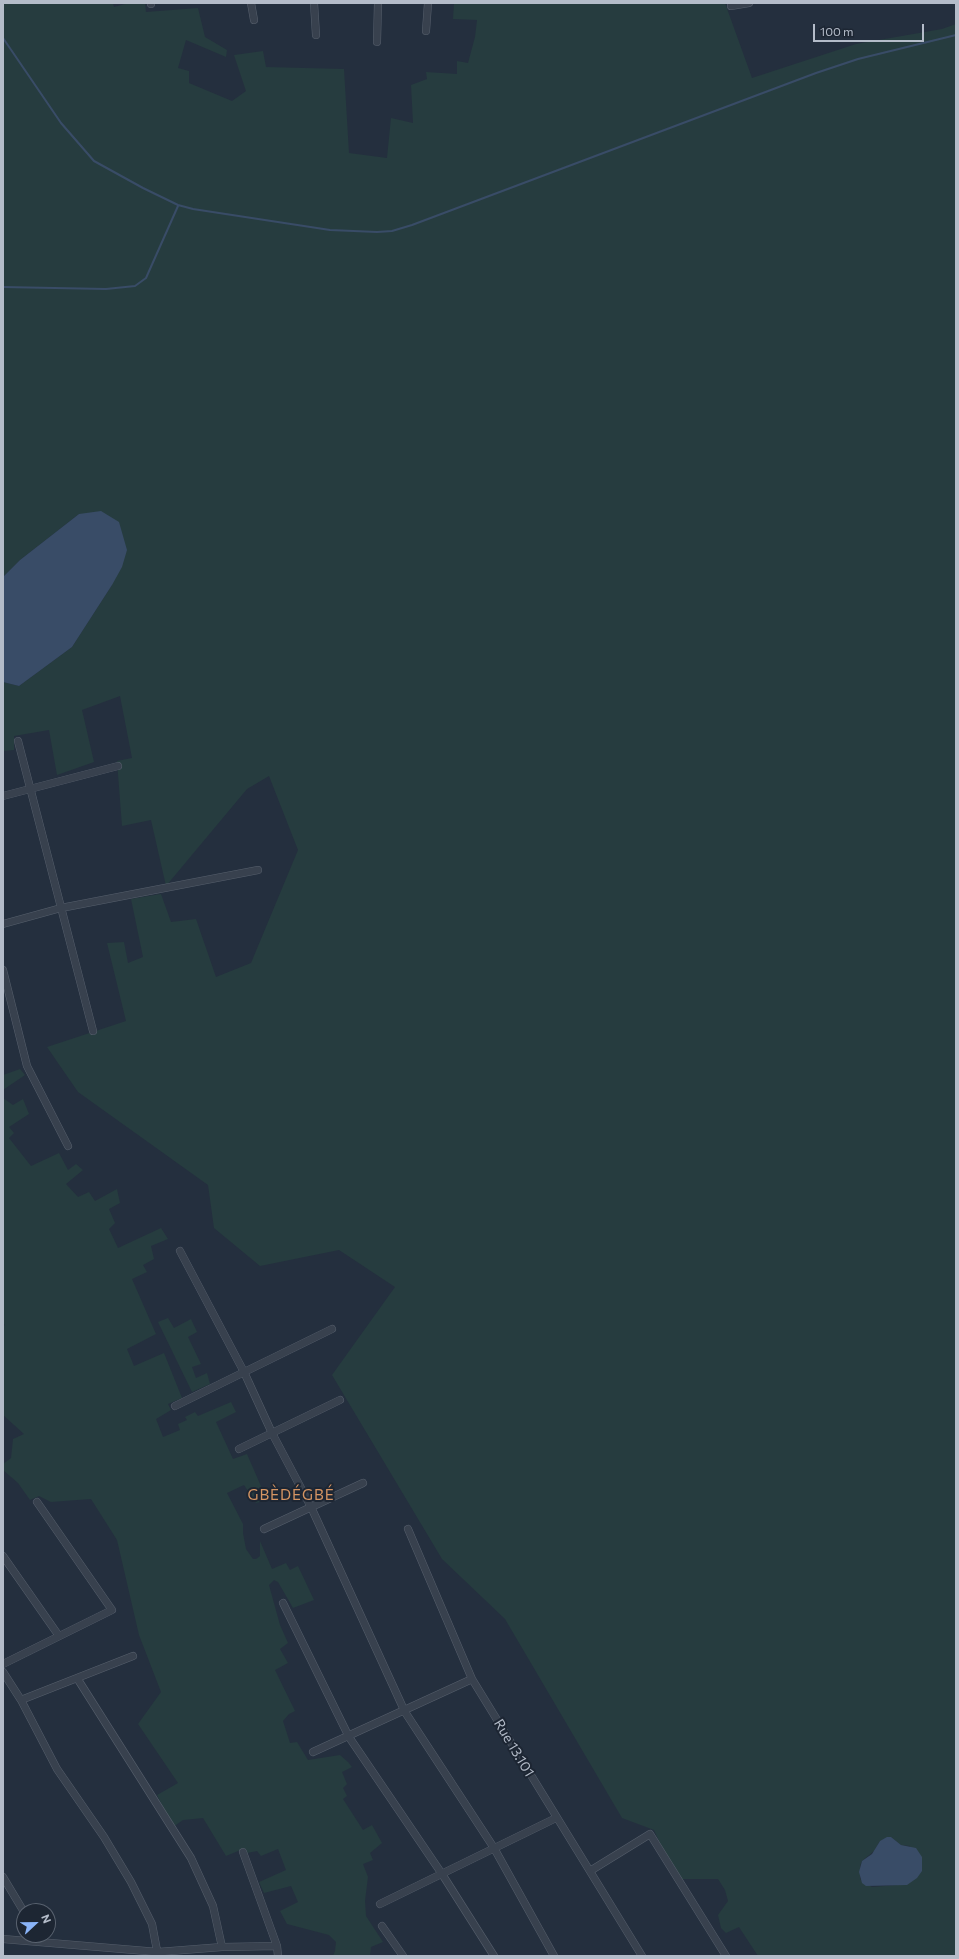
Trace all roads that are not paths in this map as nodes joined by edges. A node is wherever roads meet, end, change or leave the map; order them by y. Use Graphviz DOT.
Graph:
graph roads {
  1 [pos="251,3"];
  2 [pos="314,3"];
  3 [pos="378,3"];
  4 [pos="428,3"];
  5 [pos="749,3"];
  6 [pos="731,6"];
  7 [pos="254,20"];
  8 [pos="426,31"];
  9 [pos="316,35"];
  10 [pos="377,42"];
  11 [pos="18,741"];
  12 [pos="118,766"];
  13 [pos="31,789"];
  14 [pos="3,796"];
  15 [pos="258,870"];
  16 [pos="62,908"];
  17 [pos="3,924"];
  18 [pos="3,970"];
  19 [pos="93,1031"];
  20 [pos="68,1146"];
  21 [pos="180,1251"];
  22 [pos="332,1329"];
  23 [pos="244,1372"];
  24 [pos="340,1400"];
  25 [pos="175,1406"];
  26 [pos="272,1433"];
  27 [pos="239,1449"];
  28 [pos="363,1483"];
  29 [pos="37,1502"];
  30 [pos="311,1507"];
  31 [pos="264,1529"];
  32 [pos="408,1529"];
  33 [pos="3,1556"];
  34 [pos="283,1603"];
  35 [pos="59,1636"];
  36 [pos="133,1656"];
  37 [pos="3,1664"];
  38 [pos="3,1672"];
  39 [pos="77,1678"];
  40 [pos="472,1679"];
  41 [pos="21,1700"];
  42 [pos="405,1712"];
  43 [pos="349,1736"];
  44 [pos="313,1752"];
  45 [pos="556,1818"];
  46 [pos="494,1848"];
  47 [pos="243,1852"];
  48 [pos="590,1871"];
  49 [pos="442,1874"];
  50 [pos="3,1877"];
  51 [pos="19,1903"];
  52 [pos="380,1904"];
  53 [pos="382,1926"];
  54 [pos="3,1939"];
  55 [pos="43,1944"];
  56 [pos="278,1946"];
  57 [pos="222,1947"];
  58 [pos="158,1954"];
  59 [pos="278,1956"];
  60 [pos="403,1956"];
  61 [pos="494,1956"];
  62 [pos="554,1956"];
  63 [pos="642,1956"];
  64 [pos="726,1956"];
  1 -- 7 [label="street"];
  2 -- 9 [label="street"];
  3 -- 10 [label="street"];
  4 -- 8 [label="street"];
  5 -- 6 [label="street"];
  11 -- 13 [label="street"];
  12 -- 13 [label="street"];
  13 -- 14 [label="street"];
  13 -- 16 [label="street"];
  15 -- 16 [label="street"];
  16 -- 17 [label="street"];
  16 -- 19 [label="street"];
  18 -- 20 [label="street"];
  21 -- 23 [label="street"];
  22 -- 23 [label="street"];
  23 -- 25 [label="street"];
  23 -- 26 [label="street"];
  24 -- 26 [label="street"];
  26 -- 27 [label="street"];
  26 -- 30 [label="street"];
  28 -- 30 [label="street"];
  29 -- 35 [label="street"];
  30 -- 31 [label="street"];
  30 -- 42 [label="street"];
  32 -- 40 [label="street, Rue 13.101"];
  33 -- 35 [label="street"];
  34 -- 43 [label="street"];
  35 -- 37 [label="street"];
  36 -- 39 [label="street"];
  38 -- 41 [label="street"];
  39 -- 41 [label="street"];
  39 -- 57 [label="street"];
  40 -- 42 [label="street"];
  40 -- 45 [label="street, Rue 13.101"];
  41 -- 58 [label="street"];
  42 -- 43 [label="street"];
  42 -- 46 [label="street"];
  43 -- 44 [label="street"];
  43 -- 49 [label="street"];
  45 -- 46 [label="street"];
  45 -- 48 [label="street, Rue 13.101"];
  46 -- 49 [label="street"];
  46 -- 62 [label="street"];
  47 -- 56 [label="street"];
  48 -- 63 [label="street, Rue 13.101"];
  48 -- 64 [label="street"];
  49 -- 52 [label="street"];
  49 -- 61 [label="street"];
  50 -- 51 [label="street"];
  53 -- 60 [label="street"];
  54 -- 55 [label="street"];
  55 -- 58 [label="street"];
  56 -- 57 [label="street"];
  56 -- 59 [label="street"];
  57 -- 58 [label="street"];
}
